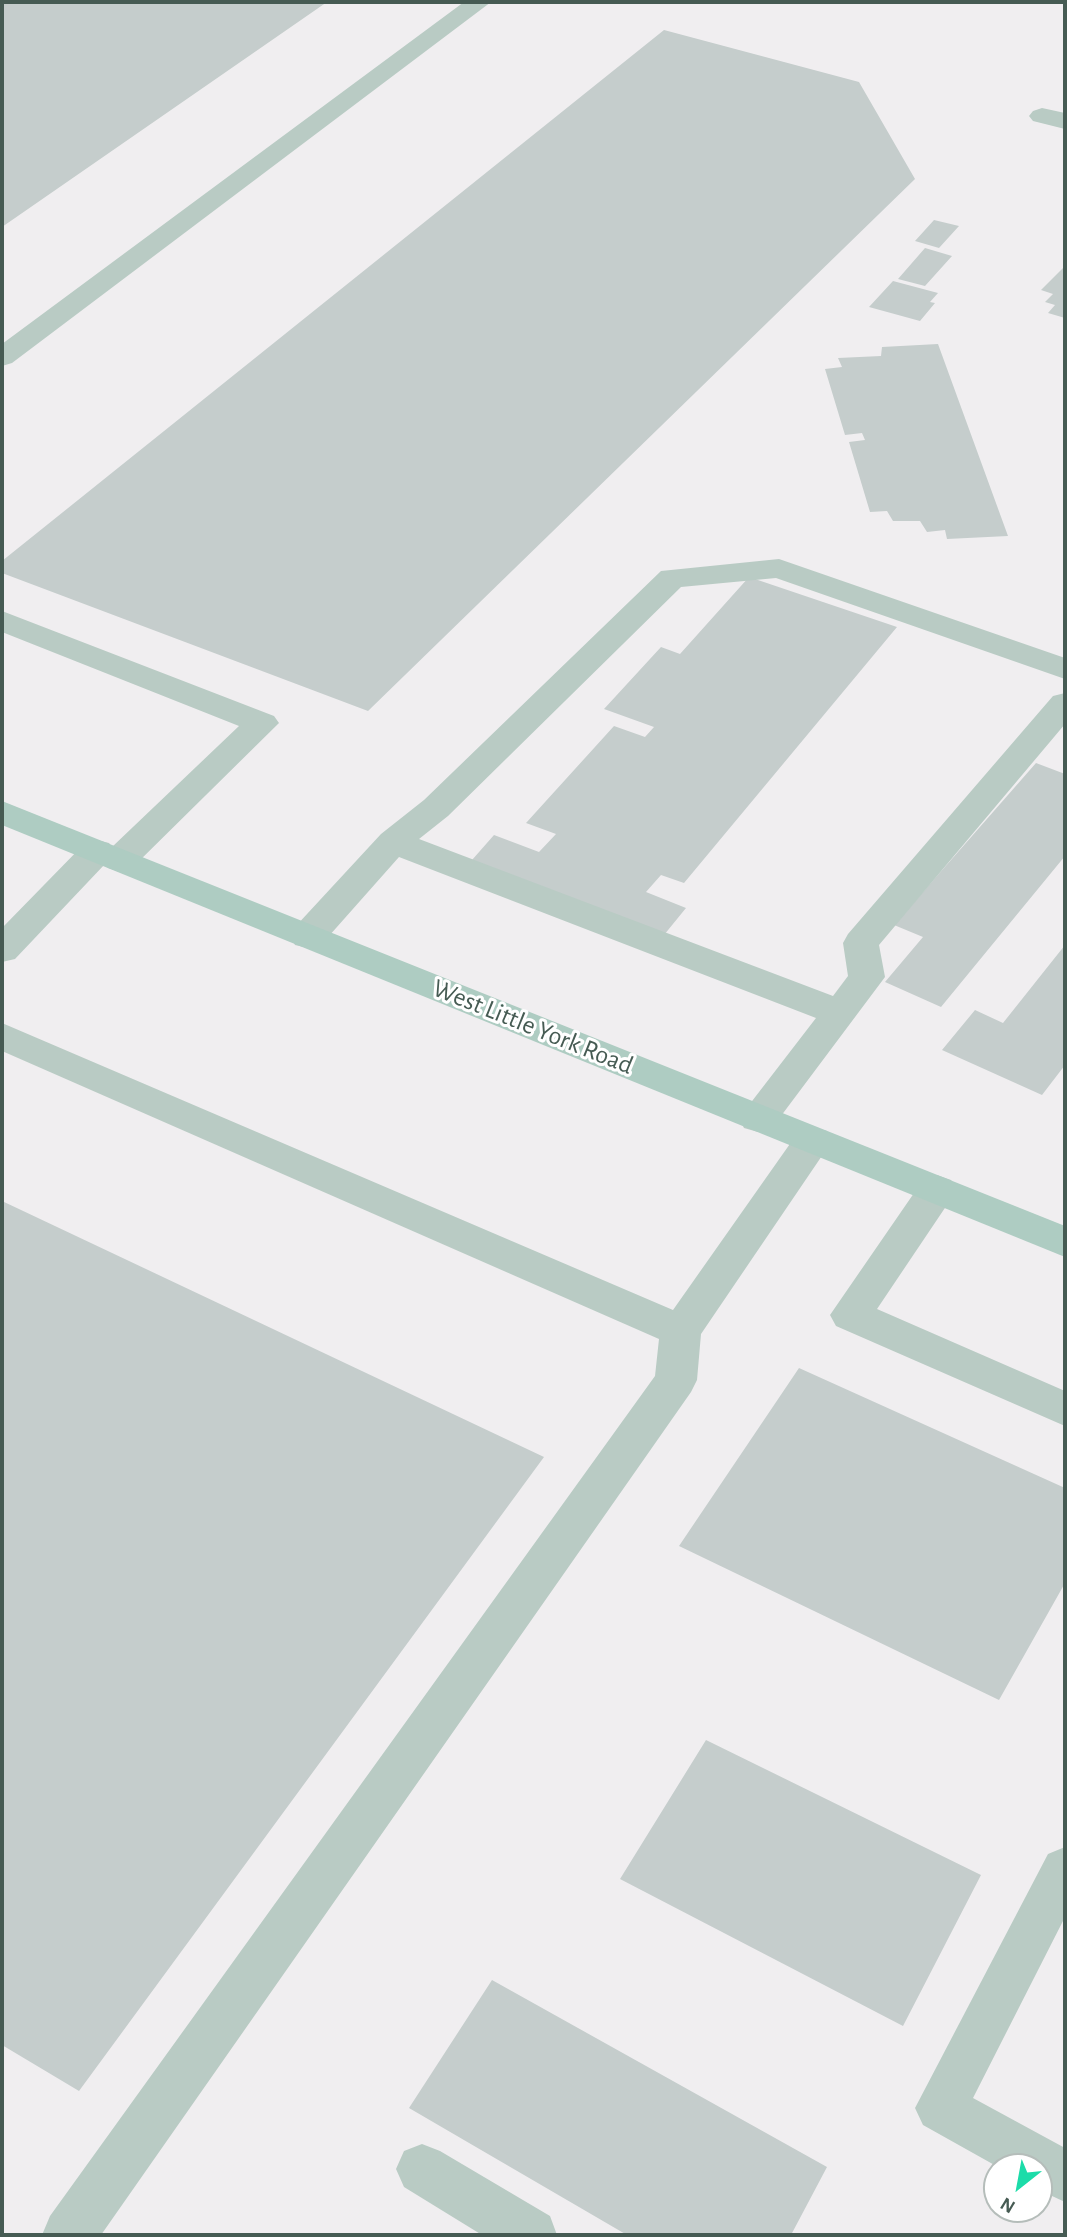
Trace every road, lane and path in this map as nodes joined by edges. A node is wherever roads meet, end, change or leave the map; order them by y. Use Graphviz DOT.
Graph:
graph roads {
  1 [pos="479,2"];
  2 [pos="2,357"];
  3 [pos="2,621"];
  4 [pos="1065,669"];
  5 [pos="1065,703"];
  6 [pos="2,812"];
  7 [pos="393,842"];
  8 [pos="108,856"];
  9 [pos="308,936"];
  10 [pos="2,950"];
  11 [pos="840,1013"];
  12 [pos="2,1036"];
  13 [pos="758,1118"];
  14 [pos="813,1141"];
  15 [pos="937,1190"];
  16 [pos="1065,1242"];
  17 [pos="681,1331"];
  18 [pos="1065,1409"];
  19 [pos="1065,1868"];
  20 [pos="422,2169"];
  21 [pos="1065,2176"];
  22 [pos="69,2235"];
  23 [pos="531,2235"];
  1 -- 2 [label="lane"];
  3 -- 8 [label="lane"];
  4 -- 7 [label="lane"];
  5 -- 11 [label="lane"];
  6 -- 8 [label="main road, West Little York Road"];
  7 -- 9 [label="lane"];
  7 -- 11 [label="lane"];
  8 -- 9 [label="main road, West Little York Road"];
  8 -- 10 [label="lane"];
  9 -- 13 [label="main road, West Little York Road"];
  11 -- 13 [label="lane"];
  12 -- 17 [label="lane"];
  13 -- 14 [label="main road, West Little York Road"];
  14 -- 15 [label="main road, West Little York Road"];
  14 -- 17 [label="lane"];
  15 -- 16 [label="main road, West Little York Road"];
  15 -- 18 [label="lane"];
  17 -- 22 [label="lane"];
  19 -- 21 [label="lane"];
  20 -- 23 [label="lane"];
}
